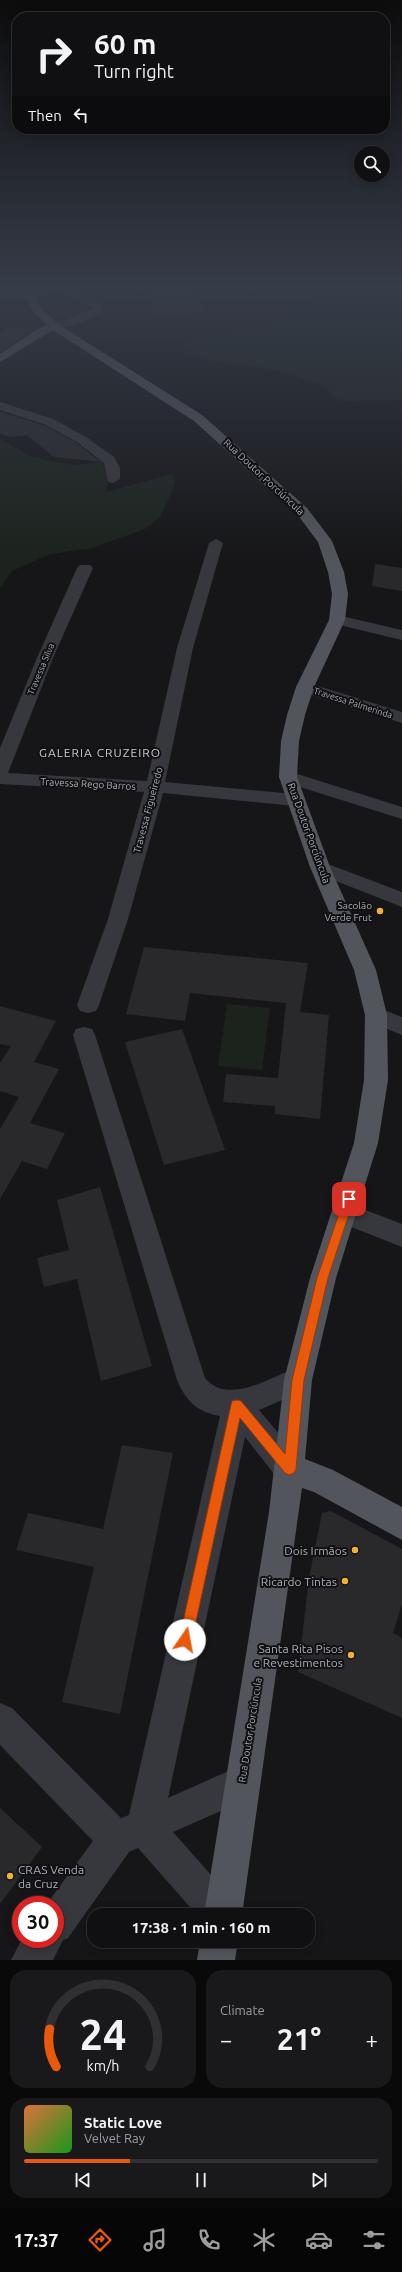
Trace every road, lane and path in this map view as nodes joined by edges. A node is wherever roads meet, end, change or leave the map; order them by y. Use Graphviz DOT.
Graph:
graph roads {
  1 [pos="138,379"];
  2 [pos="0,406"];
  3 [pos="113,478"];
  4 [pos="216,543"];
  5 [pos="85,568"];
  6 [pos="337,620"];
  7 [pos="402,635"];
  8 [pos="304,687"];
  9 [pos="402,718"];
  10 [pos="0,771"];
  11 [pos="288,777"];
  12 [pos="0,778"];
  13 [pos="154,788"];
  14 [pos="295,800"];
  15 [pos="402,813"];
  16 [pos="320,867"];
  17 [pos="402,900"];
  18 [pos="88,1005"];
  19 [pos="376,1015"];
  20 [pos="402,1027"];
  21 [pos="84,1035"];
  22 [pos="345,1213"];
  23 [pos="402,1236"];
  24 [pos="298,1380"];
  25 [pos="237,1405"];
  26 [pos="289,1469"];
  27 [pos="402,1524"];
  28 [pos="0,1720"];
  29 [pos="242,1783"];
  30 [pos="130,1833"];
  31 [pos="214,1908"];
  32 [pos="223,1908"];
  33 [pos="64,1914"];
  34 [pos="39,1948"];
  35 [pos="218,1948"];
  36 [pos="30,1960"];
  37 [pos="216,1960"];
  1 -- 6 [label="main road, Rua Doutor Porciúncula"];
  2 -- 3 [label="street"];
  4 -- 13 [label="street, Travessa Figueiredo"];
  5 -- 10 [label="street, Travessa Silva"];
  6 -- 7 [label="street"];
  6 -- 8 [label="main road, Rua Doutor Porciúncula"];
  8 -- 9 [label="street, Travessa Palmerinda"];
  8 -- 11 [label="main road, Rua Doutor Porciúncula"];
  11 -- 14 [label="main road, Rua Doutor Porciúncula"];
  11 -- 15 [label="street"];
  12 -- 13 [label="street, Travessa Rego Barros"];
  13 -- 14 [label="street, Travessa Rego Barros"];
  13 -- 18 [label="street, Travessa Figueiredo"];
  14 -- 16 [label="main road, Rua Doutor Porciúncula"];
  16 -- 17 [label="street"];
  16 -- 19 [label="main road, Rua Doutor Porciúncula"];
  19 -- 20 [label="street"];
  19 -- 22 [label="main road, Rua Doutor Porciúncula"];
  21 -- 25 [label="street"];
  22 -- 23 [label="street"];
  22 -- 24 [label="main road, Rua Doutor Porciúncula"];
  24 -- 25 [label="street"];
  24 -- 26 [label="main road, Rua Doutor Porciúncula"];
  25 -- 26 [label="street"];
  25 -- 30 [label="street"];
  26 -- 27 [label="main road"];
  26 -- 29 [label="main road, Rua Doutor Porciúncula"];
  28 -- 30 [label="street"];
  29 -- 30 [label="street"];
  29 -- 32 [label="main road, Rua Doutor Porciúncula"];
  30 -- 31 [label="street"];
  30 -- 33 [label="street"];
  34 -- 36 [label="street"];
  35 -- 37 [label="main road"];
}
